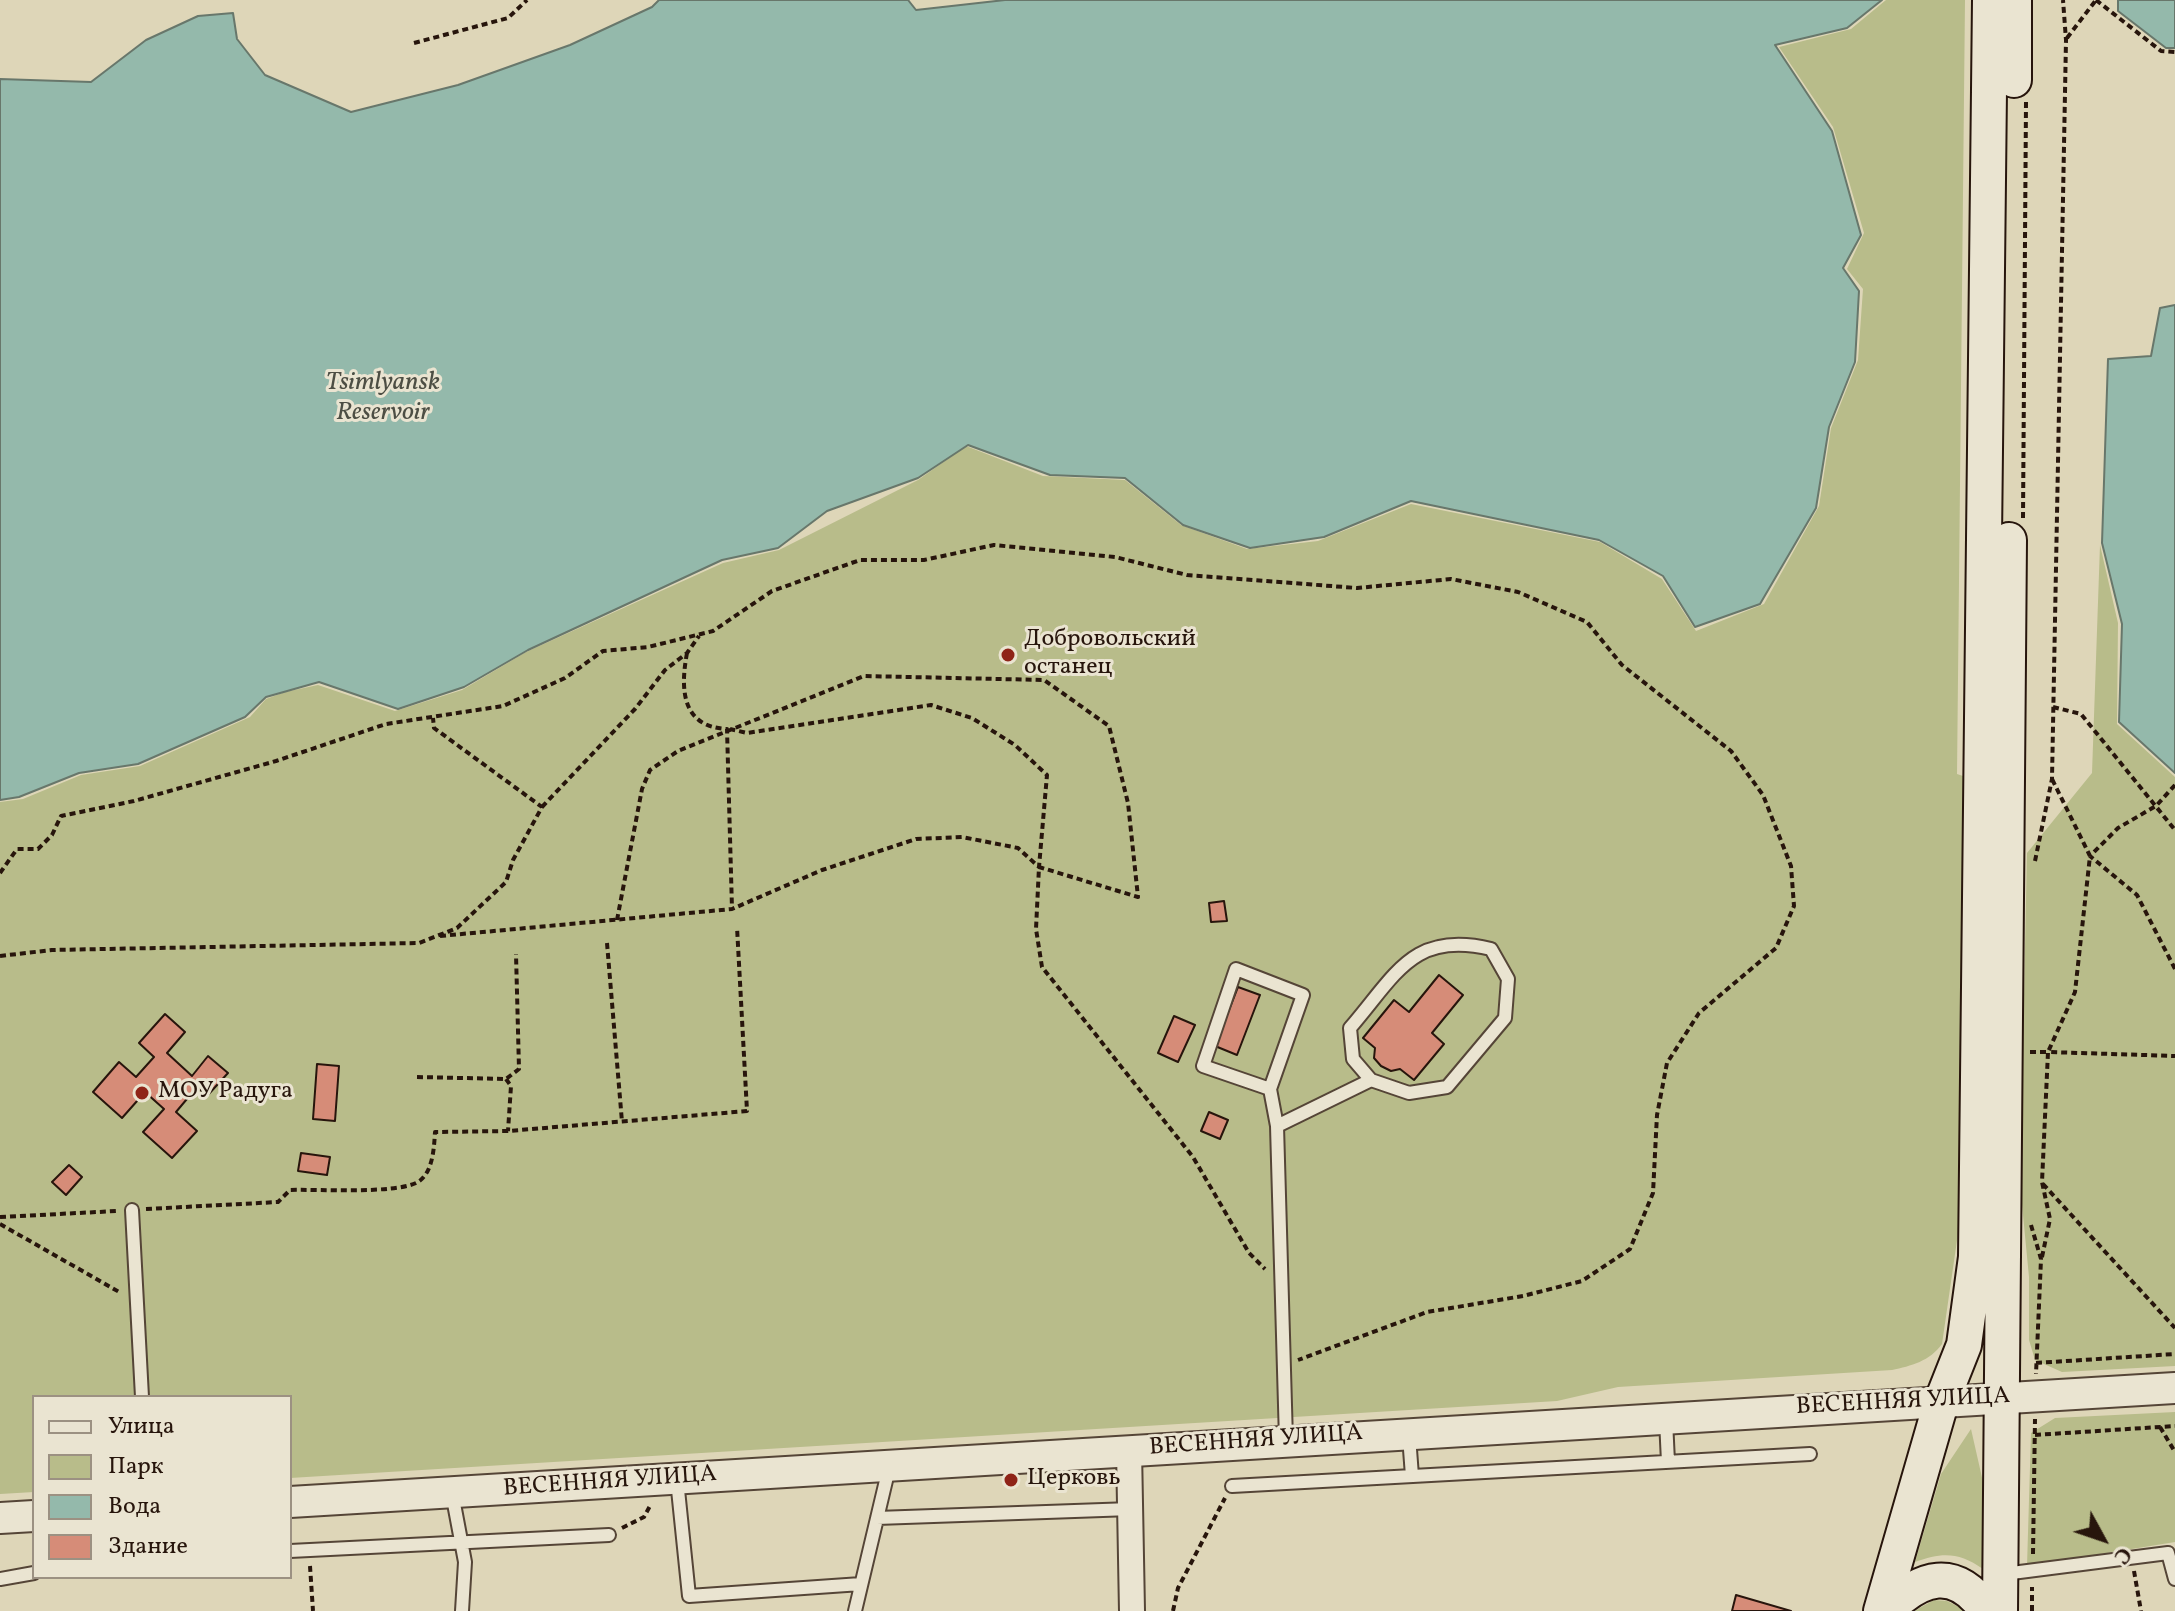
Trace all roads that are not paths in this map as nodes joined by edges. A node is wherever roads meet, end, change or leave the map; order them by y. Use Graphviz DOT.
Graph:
graph roads {
  1 [pos="1990,0"];
  2 [pos="2014,0"];
  3 [pos="1371,1080"];
  4 [pos="1270,1089"];
  5 [pos="1277,1126"];
  6 [pos="132,1210"];
  7 [pos="2175,1388"];
  8 [pos="142,1395"];
  9 [pos="2001,1399"];
  10 [pos="1941,1403"];
  11 [pos="1666,1417"];
  12 [pos="1409,1433"];
  13 [pos="1286,1440"];
  14 [pos="1129,1450"];
  15 [pos="1810,1454"];
  16 [pos="1668,1462"];
  17 [pos="890,1465"];
  18 [pos="1412,1476"];
  19 [pos="670,1479"];
  20 [pos="1232,1486"];
  21 [pos="452,1493"];
  22 [pos="292,1502"];
  23 [pos="1131,1509"];
  24 [pos="32,1516"];
  25 [pos="0,1518"];
  26 [pos="877,1518"];
  27 [pos="609,1535"];
  28 [pos="461,1542"];
  29 [pos="292,1551"];
  30 [pos="2017,1572"];
  31 [pos="32,1573"];
  32 [pos="0,1579"];
  33 [pos="2175,1579"];
  34 [pos="861,1584"];
  35 [pos="462,1611"];
  36 [pos="855,1611"];
  37 [pos="1132,1611"];
  38 [pos="1884,1611"];
  39 [pos="1987,1611"];
  40 [pos="2000,1611"];
  1 -- 10 [label="main road"];
  2 -- 9 [label="main road"];
  3 -- 3 [label="lane"];
  3 -- 5 [label="lane"];
  4 -- 4 [label="lane"];
  4 -- 5 [label="lane"];
  5 -- 13 [label="lane"];
  6 -- 8 [label="lane"];
  7 -- 9 [label="street, ВЕСЕННЯЯ УЛИЦА"];
  9 -- 10 [label="street, ВЕСЕННЯЯ УЛИЦА"];
  9 -- 30 [label="main road"];
  10 -- 11 [label="street, ВЕСЕННЯЯ УЛИЦА"];
  10 -- 38 [label="main road"];
  11 -- 12 [label="street, ВЕСЕННЯЯ УЛИЦА"];
  11 -- 16 [label="lane"];
  12 -- 13 [label="street, ВЕСЕННЯЯ УЛИЦА"];
  12 -- 18 [label="lane"];
  13 -- 14 [label="street, ВЕСЕННЯЯ УЛИЦА"];
  14 -- 17 [label="street, ВЕСЕННЯЯ УЛИЦА"];
  14 -- 23 [label="street"];
  15 -- 16 [label="lane"];
  16 -- 18 [label="lane"];
  17 -- 19 [label="street, ВЕСЕННЯЯ УЛИЦА"];
  17 -- 26 [label="lane"];
  18 -- 20 [label="lane"];
  19 -- 21 [label="street, ВЕСЕННЯЯ УЛИЦА"];
  19 -- 34 [label="lane"];
  21 -- 22 [label="street, ВЕСЕННЯЯ УЛИЦА"];
  21 -- 28 [label="lane"];
  23 -- 26 [label="lane"];
  23 -- 37 [label="street"];
  24 -- 25 [label="street"];
  26 -- 34 [label="lane"];
  27 -- 28 [label="lane"];
  28 -- 29 [label="lane"];
  28 -- 35 [label="lane"];
  30 -- 33 [label="lane"];
  30 -- 40 [label="main road"];
  31 -- 32 [label="lane"];
  34 -- 36 [label="lane"];
  38 -- 39 [label="main road"];
}
